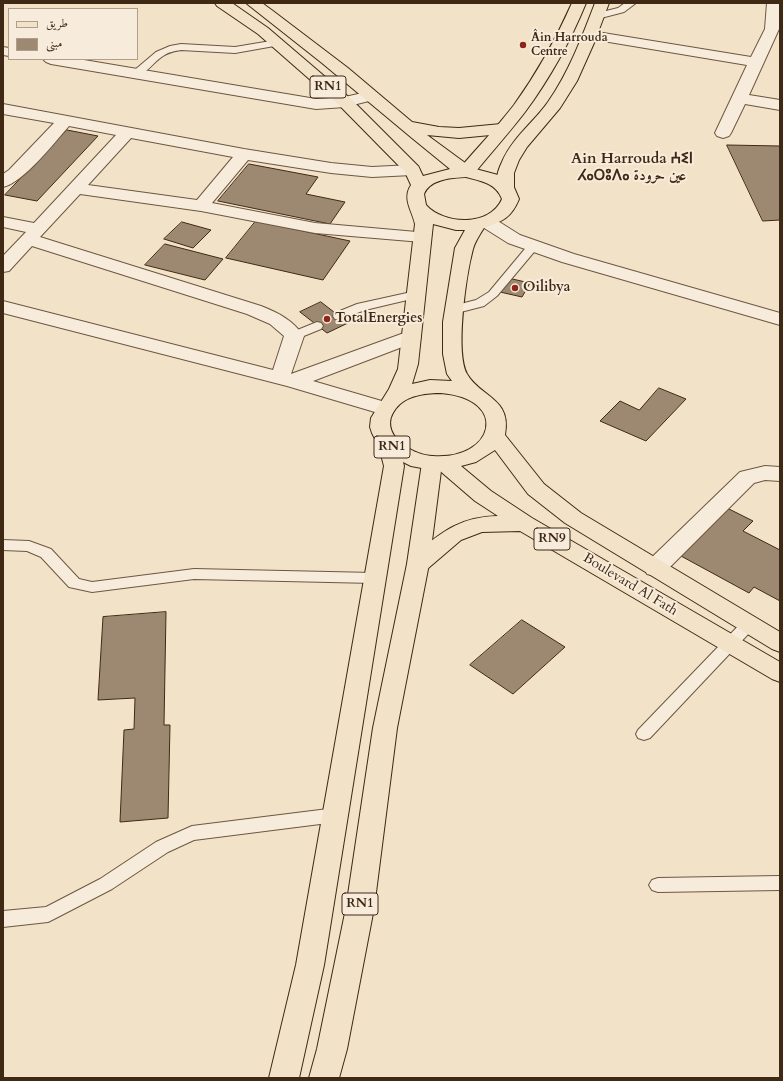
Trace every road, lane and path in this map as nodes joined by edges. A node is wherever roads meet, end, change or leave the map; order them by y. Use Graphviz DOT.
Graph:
graph roads {
  1 [pos="222,3"];
  2 [pos="253,3"];
  3 [pos="579,3"];
  4 [pos="631,3"];
  5 [pos="774,3"];
  6 [pos="599,10"];
  7 [pos="776,29"];
  8 [pos="591,35"];
  9 [pos="277,43"];
  10 [pos="57,60"];
  11 [pos="757,62"];
  12 [pos="135,74"];
  13 [pos="371,96"];
  14 [pos="739,98"];
  15 [pos="345,102"];
  16 [pos="780,105"];
  17 [pos="3,109"];
  18 [pos="65,121"];
  19 [pos="405,125"];
  20 [pos="501,129"];
  21 [pos="127,132"];
  22 [pos="723,133"];
  23 [pos="244,154"];
  24 [pos="412,170"];
  25 [pos="466,172"];
  26 [pos="3,182"];
  27 [pos="420,186"];
  28 [pos="506,187"];
  29 [pos="76,188"];
  30 [pos="201,206"];
  31 [pos="421,211"];
  32 [pos="3,222"];
  33 [pos="482,223"];
  34 [pos="33,234"];
  35 [pos="422,237"];
  36 [pos="533,246"];
  37 [pos="3,267"];
  38 [pos="416,295"];
  39 [pos="3,307"];
  40 [pos="453,310"];
  41 [pos="339,316"];
  42 [pos="780,319"];
  43 [pos="317,326"];
  44 [pos="294,336"];
  45 [pos="411,337"];
  46 [pos="287,380"];
  47 [pos="472,394"];
  48 [pos="389,404"];
  49 [pos="495,435"];
  50 [pos="388,443"];
  51 [pos="438,463"];
  52 [pos="780,474"];
  53 [pos="524,522"];
  54 [pos="3,545"];
  55 [pos="418,564"];
  56 [pos="655,568"];
  57 [pos="374,578"];
  58 [pos="748,625"];
  59 [pos="780,643"];
  60 [pos="729,644"];
  61 [pos="780,673"];
  62 [pos="644,734"];
  63 [pos="336,815"];
  64 [pos="780,883"];
  65 [pos="658,885"];
  66 [pos="3,919"];
  67 [pos="284,1078"];
  68 [pos="324,1078"];
  1 -- 9 [label="main road, RN1"];
  2 -- 13 [label="main road, RN1"];
  3 -- 20 [label="main road"];
  4 -- 6 [label="lane"];
  5 -- 7 [label="street"];
  6 -- 8 [label="main road"];
  7 -- 11 [label="street"];
  8 -- 11 [label="street"];
  8 -- 28 [label="main road"];
  9 -- 12 [label="lane"];
  9 -- 15 [label="main road, RN1"];
  10 -- 12 [label="street"];
  11 -- 14 [label="street"];
  12 -- 15 [label="street"];
  13 -- 15 [label="street"];
  13 -- 19 [label="main road, RN1"];
  14 -- 16 [label="street"];
  14 -- 22 [label="street"];
  15 -- 24 [label="main road, RN1"];
  17 -- 18 [label="street"];
  18 -- 21 [label="street"];
  18 -- 26 [label="street"];
  19 -- 20 [label="main road"];
  19 -- 25 [label="main road, RN1"];
  20 -- 25 [label="main road"];
  21 -- 23 [label="street"];
  21 -- 29 [label="street"];
  23 -- 24 [label="street"];
  23 -- 30 [label="street"];
  24 -- 27 [label="main road, RN1"];
  25 -- 27 [label="main road, RN1"];
  25 -- 28 [label="main road, RN1"];
  27 -- 31 [label="main road, RN1"];
  28 -- 33 [label="main road"];
  29 -- 30 [label="street"];
  29 -- 34 [label="street"];
  30 -- 35 [label="street"];
  31 -- 33 [label="main road"];
  31 -- 35 [label="main road, RN1"];
  32 -- 34 [label="street"];
  33 -- 36 [label="street"];
  33 -- 40 [label="main road"];
  34 -- 37 [label="street"];
  34 -- 44 [label="street"];
  35 -- 38 [label="main road, RN1"];
  36 -- 40 [label="lane"];
  36 -- 42 [label="street"];
  38 -- 41 [label="lane"];
  38 -- 45 [label="main road, RN1"];
  39 -- 46 [label="street"];
  40 -- 47 [label="main road"];
  43 -- 44 [label="lane"];
  44 -- 46 [label="street"];
  45 -- 46 [label="street"];
  45 -- 48 [label="main road, RN1"];
  46 -- 48 [label="street"];
  47 -- 48 [label="main road"];
  47 -- 49 [label="main road"];
  48 -- 50 [label="main road, RN1"];
  49 -- 51 [label="main road, RN1"];
  49 -- 56 [label="main road, Boulevard Al Fath / RN9"];
  50 -- 51 [label="main road, RN1"];
  50 -- 57 [label="main road, RN1"];
  51 -- 53 [label="main road, Boulevard Al Fath / RN9"];
  51 -- 55 [label="main road, RN1"];
  52 -- 56 [label="street"];
  53 -- 55 [label="main road"];
  53 -- 60 [label="main road, Boulevard Al Fath / RN9"];
  54 -- 57 [label="lane"];
  55 -- 68 [label="main road, RN1"];
  56 -- 58 [label="main road, Boulevard Al Fath / RN9"];
  57 -- 63 [label="main road, RN1"];
  58 -- 59 [label="main road, Boulevard Al Fath / RN9"];
  58 -- 60 [label="lane"];
  60 -- 61 [label="main road, Boulevard Al Fath / RN9"];
  60 -- 62 [label="lane"];
  63 -- 66 [label="lane"];
  63 -- 67 [label="main road, RN1"];
  64 -- 65 [label="lane"];
}
